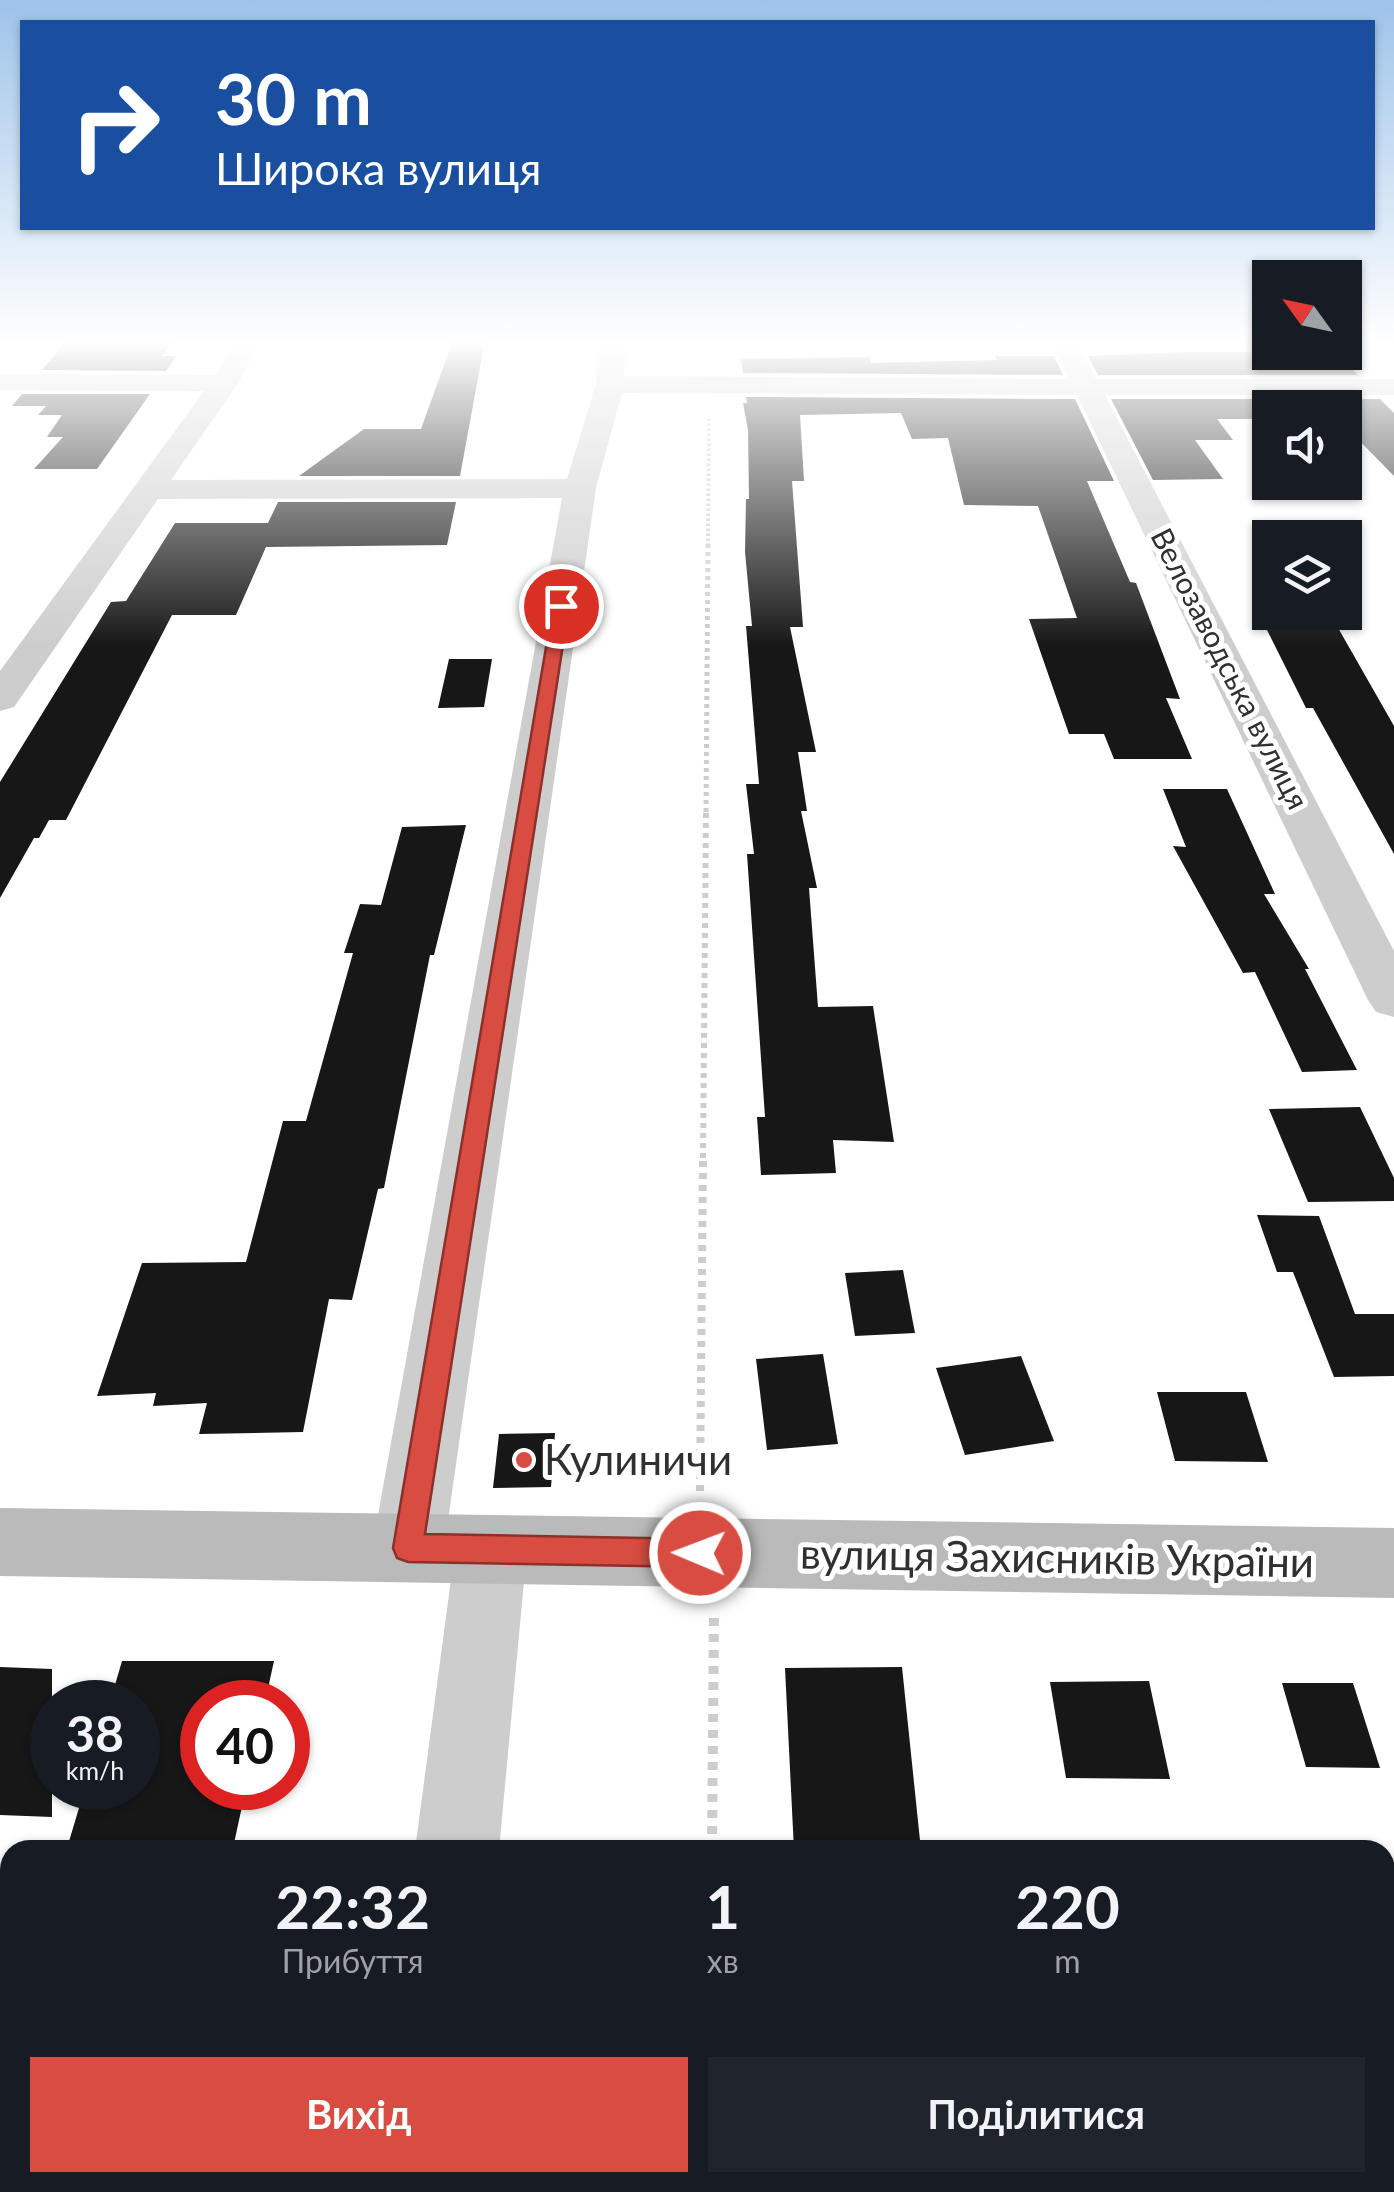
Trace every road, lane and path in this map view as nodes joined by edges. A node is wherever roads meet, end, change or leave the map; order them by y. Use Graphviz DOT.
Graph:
graph roads {
  1 [pos="180,442"];
  2 [pos="592,442"];
  3 [pos="709,442"];
  4 [pos="1116,442"];
  5 [pos="580,488"];
  6 [pos="145,490"];
  7 [pos="0,699"];
  8 [pos="1394,1000"];
  9 [pos="0,1542"];
  10 [pos="408,1548"];
  11 [pos="491,1549"];
  12 [pos="707,1553"];
  13 [pos="1394,1562"];
  14 [pos="458,1840"];
  15 [pos="712,1840"];
  1 -- 6 [label="street"];
  2 -- 5 [label="street"];
  3 -- 12 [label="path"];
  4 -- 8 [label="street, Велозаводська вулиця"];
  5 -- 6 [label="street"];
  5 -- 10 [label="street"];
  6 -- 7 [label="street"];
  9 -- 10 [label="street, вулиця Захисників України"];
  10 -- 11 [label="street, вулиця Захисників України"];
  11 -- 12 [label="street, вулиця Захисників України"];
  11 -- 14 [label="street"];
  12 -- 13 [label="street, вулиця Захисників України"];
  12 -- 15 [label="path"];
}
